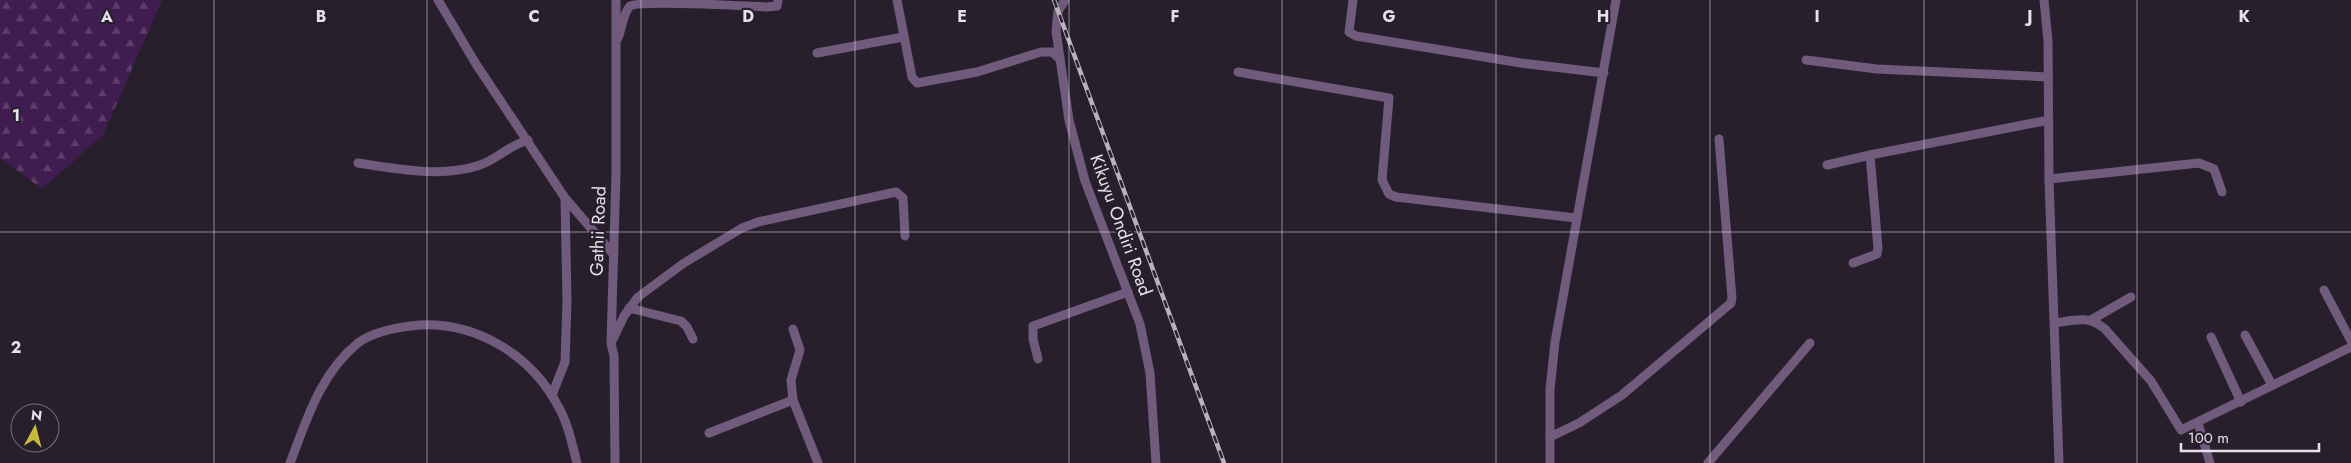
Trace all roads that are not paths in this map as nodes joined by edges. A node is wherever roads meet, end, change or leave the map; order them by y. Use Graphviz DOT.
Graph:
graph roads {
  1 [pos="438,0"];
  2 [pos="616,0"];
  3 [pos="778,0"];
  4 [pos="897,0"];
  5 [pos="1065,0"];
  6 [pos="1353,0"];
  7 [pos="1616,0"];
  8 [pos="2044,0"];
  9 [pos="903,36"];
  10 [pos="616,44"];
  11 [pos="816,53"];
  12 [pos="1060,59"];
  13 [pos="1806,60"];
  14 [pos="1238,72"];
  15 [pos="1604,73"];
  16 [pos="2048,77"];
  17 [pos="2049,120"];
  18 [pos="528,140"];
  19 [pos="1719,140"];
  20 [pos="1870,155"];
  21 [pos="358,163"];
  22 [pos="1827,165"];
  23 [pos="2049,179"];
  24 [pos="2222,192"];
  25 [pos="565,198"];
  26 [pos="1576,218"];
  27 [pos="905,236"];
  28 [pos="614,255"];
  29 [pos="1853,263"];
  30 [pos="2324,290"];
  31 [pos="1128,292"];
  32 [pos="2131,297"];
  33 [pos="629,308"];
  34 [pos="2091,320"];
  35 [pos="2055,322"];
  36 [pos="793,329"];
  37 [pos="2245,335"];
  38 [pos="2211,337"];
  39 [pos="693,339"];
  40 [pos="2351,341"];
  41 [pos="611,343"];
  42 [pos="1810,343"];
  43 [pos="2351,347"];
  44 [pos="1038,359"];
  45 [pos="2272,386"];
  46 [pos="552,395"];
  47 [pos="793,400"];
  48 [pos="2241,402"];
  49 [pos="2198,423"];
  50 [pos="709,433"];
  51 [pos="1550,438"];
  52 [pos="290,463"];
  53 [pos="577,463"];
  54 [pos="615,463"];
  55 [pos="818,463"];
  56 [pos="1156,463"];
  57 [pos="1550,463"];
  58 [pos="1708,463"];
  59 [pos="2059,463"];
  60 [pos="2210,463"];
  1 -- 18 [label="street"];
  2 -- 10 [label="street, Gathii Road"];
  3 -- 10 [label="street"];
  4 -- 9 [label="street"];
  5 -- 12 [label="street, Kikuyu Ondiri Road"];
  6 -- 15 [label="street"];
  7 -- 15 [label="street"];
  8 -- 16 [label="street"];
  9 -- 11 [label="street"];
  9 -- 12 [label="street"];
  10 -- 28 [label="street, Gathii Road"];
  12 -- 31 [label="street, Kikuyu Ondiri Road"];
  13 -- 16 [label="street"];
  14 -- 26 [label="street"];
  15 -- 26 [label="street"];
  16 -- 17 [label="street"];
  17 -- 20 [label="street"];
  17 -- 23 [label="street"];
  18 -- 21 [label="street"];
  18 -- 25 [label="street"];
  19 -- 51 [label="street"];
  20 -- 22 [label="street"];
  20 -- 29 [label="street"];
  23 -- 24 [label="street"];
  23 -- 35 [label="street"];
  25 -- 28 [label="street"];
  25 -- 46 [label="street"];
  26 -- 51 [label="street"];
  27 -- 33 [label="street"];
  28 -- 41 [label="street, Gathii Road"];
  30 -- 40 [label="street"];
  31 -- 44 [label="street"];
  31 -- 56 [label="street, Kikuyu Ondiri Road"];
  32 -- 34 [label="street"];
  33 -- 39 [label="street"];
  33 -- 41 [label="street"];
  34 -- 35 [label="street"];
  34 -- 49 [label="street"];
  35 -- 59 [label="street"];
  36 -- 47 [label="street"];
  37 -- 45 [label="street"];
  38 -- 48 [label="street"];
  41 -- 54 [label="street, Gathii Road"];
  42 -- 58 [label="street"];
  43 -- 45 [label="street"];
  45 -- 48 [label="street"];
  46 -- 52 [label="street"];
  46 -- 53 [label="street"];
  47 -- 50 [label="street"];
  47 -- 55 [label="street"];
  48 -- 49 [label="street"];
  49 -- 60 [label="street"];
  51 -- 57 [label="street"];
}
